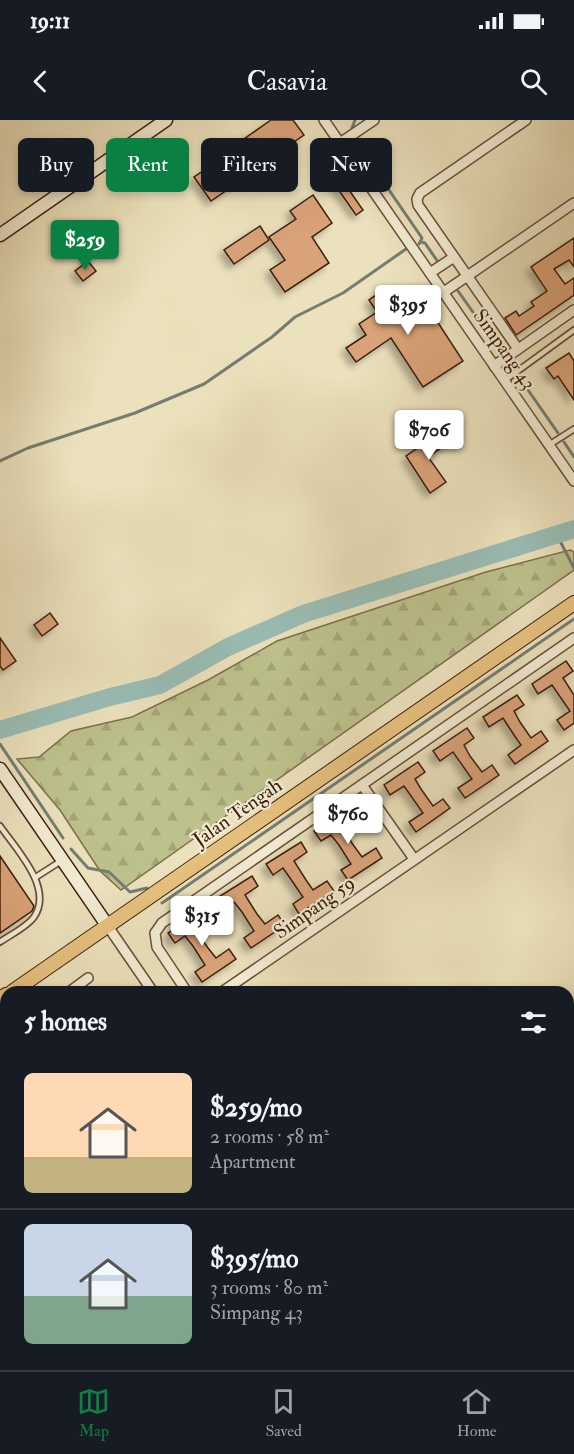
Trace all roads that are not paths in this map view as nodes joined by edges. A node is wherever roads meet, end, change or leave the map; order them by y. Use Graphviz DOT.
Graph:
graph roads {
  1 [pos="166,120"];
  2 [pos="324,120"];
  3 [pos="374,120"];
  4 [pos="526,120"];
  5 [pos="337,138"];
  6 [pos="347,138"];
  7 [pos="374,192"];
  8 [pos="574,203"];
  9 [pos="0,235"];
  10 [pos="454,257"];
  11 [pos="430,273"];
  12 [pos="467,276"];
  13 [pos="444,292"];
  14 [pos="574,310"];
  15 [pos="574,330"];
  16 [pos="518,349"];
  17 [pos="494,366"];
  18 [pos="504,381"];
  19 [pos="574,429"];
  20 [pos="549,445"];
  21 [pos="574,481"];
  22 [pos="574,603"];
  23 [pos="574,638"];
  24 [pos="574,750"];
  25 [pos="2,776"];
  26 [pos="362,785"];
  27 [pos="0,826"];
  28 [pos="414,859"];
  29 [pos="62,860"];
  30 [pos="36,878"];
  31 [pos="107,926"];
  32 [pos="0,942"];
  33 [pos="88,978"];
  34 [pos="21,986"];
  35 [pos="77,986"];
  36 [pos="149,986"];
  37 [pos="183,986"];
  38 [pos="231,986"];
  1 -- 9 [label="street"];
  2 -- 5 [label="street, Simpang 43"];
  3 -- 6 [label="street"];
  4 -- 10 [label="street"];
  7 -- 11 [label="street, Simpang 43"];
  8 -- 12 [label="street"];
  10 -- 11 [label="street"];
  10 -- 12 [label="street"];
  11 -- 13 [label="street, Simpang 43"];
  12 -- 13 [label="street"];
  12 -- 16 [label="street"];
  13 -- 17 [label="street, Simpang 43"];
  14 -- 16 [label="street"];
  15 -- 18 [label="lane"];
  16 -- 17 [label="street"];
  17 -- 18 [label="street, Simpang 43"];
  18 -- 20 [label="street, Simpang 43"];
  19 -- 20 [label="lane"];
  20 -- 21 [label="street, Simpang 43"];
  22 -- 31 [label="main road, Jalan Tengah"];
  23 -- 26 [label="street"];
  24 -- 28 [label="street, Simpang 59"];
  25 -- 29 [label="street"];
  26 -- 28 [label="street"];
  26 -- 37 [label="street"];
  27 -- 30 [label="lane"];
  28 -- 38 [label="street, Simpang 59"];
  29 -- 30 [label="lane"];
  29 -- 31 [label="street"];
  30 -- 32 [label="lane"];
  31 -- 34 [label="main road, Jalan Tengah"];
  31 -- 36 [label="street"];
  33 -- 35 [label="street"];
}
